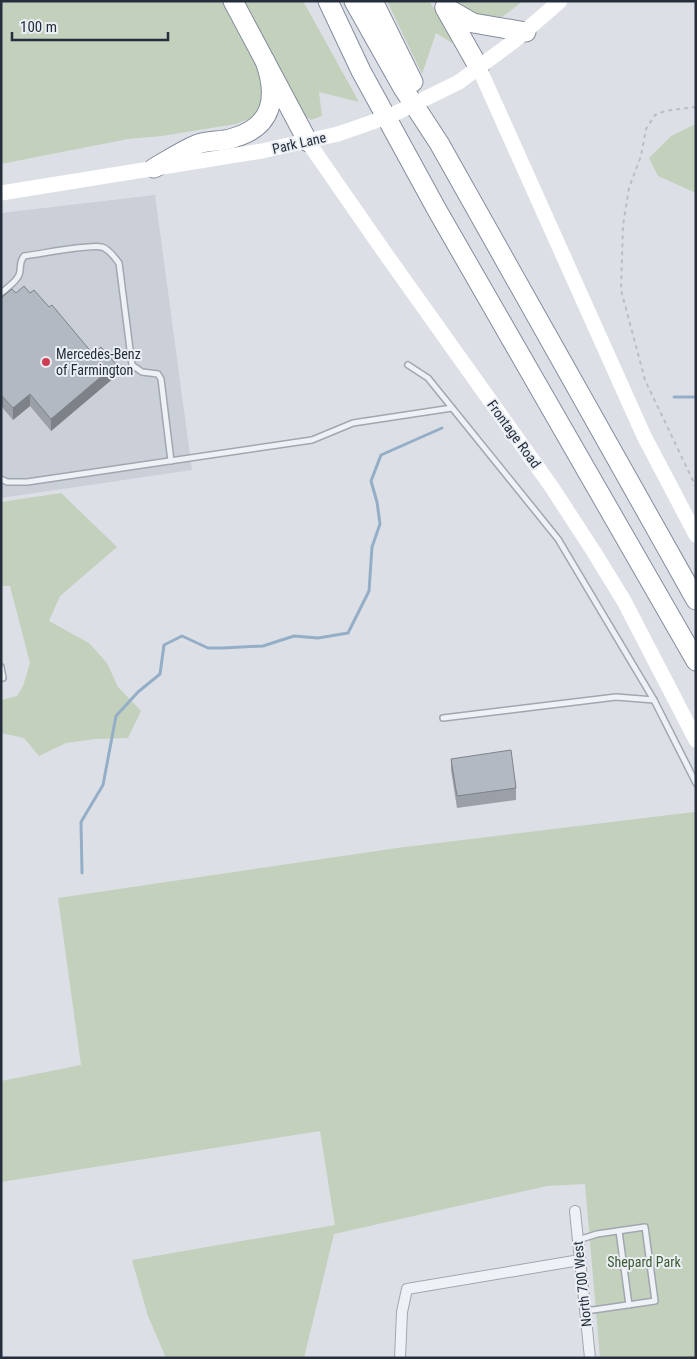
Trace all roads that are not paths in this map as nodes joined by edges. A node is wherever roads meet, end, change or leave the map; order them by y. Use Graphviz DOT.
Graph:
graph roads {
  1 [pos="233,1"];
  2 [pos="314,1"];
  3 [pos="328,1"];
  4 [pos="354,1"];
  5 [pos="373,1"];
  6 [pos="560,1"];
  7 [pos="443,4"];
  8 [pos="526,32"];
  9 [pos="265,61"];
  10 [pos="479,68"];
  11 [pos="361,71"];
  12 [pos="308,142"];
  13 [pos="439,143"];
  14 [pos="154,168"];
  15 [pos="1,193"];
  16 [pos="1,293"];
  17 [pos="408,365"];
  18 [pos="452,408"];
  19 [pos="171,461"];
  20 [pos="1,479"];
  21 [pos="696,535"];
  22 [pos="654,588"];
  23 [pos="696,600"];
  24 [pos="696,661"];
  25 [pos="1,667"];
  26 [pos="696,673"];
  27 [pos="1,678"];
  28 [pos="654,700"];
  29 [pos="443,718"];
  30 [pos="696,740"];
  31 [pos="696,783"];
  32 [pos="575,1211"];
  33 [pos="618,1231"];
  34 [pos="578,1240"];
  35 [pos="580,1260"];
  36 [pos="628,1305"];
  37 [pos="585,1311"];
  38 [pos="400,1358"];
  39 [pos="590,1358"];
  1 -- 9 [label="highway"];
  2 -- 11 [label="highway"];
  3 -- 11 [label="highway"];
  4 -- 13 [label="highway"];
  5 -- 13 [label="highway"];
  6 -- 8 [label="main road, Park Lane"];
  7 -- 8 [label="highway"];
  7 -- 10 [label="highway"];
  8 -- 10 [label="main road, Park Lane"];
  9 -- 12 [label="highway"];
  9 -- 14 [label="highway"];
  10 -- 12 [label="main road, Park Lane, bridge"];
  10 -- 21 [label="main road"];
  11 -- 22 [label="highway"];
  12 -- 14 [label="main road, Park Lane"];
  12 -- 30 [label="main road, Frontage Road"];
  13 -- 23 [label="highway"];
  14 -- 15 [label="main road, Park Lane"];
  16 -- 19 [label="lane"];
  17 -- 18 [label="lane"];
  18 -- 19 [label="lane"];
  18 -- 28 [label="lane"];
  19 -- 20 [label="lane"];
  22 -- 24 [label="highway"];
  22 -- 26 [label="highway"];
  25 -- 27 [label="lane"];
  28 -- 29 [label="lane"];
  28 -- 31 [label="lane"];
  32 -- 34 [label="street, North 700 West"];
  33 -- 34 [label="lane"];
  33 -- 36 [label="lane"];
  33 -- 36 [label="lane"];
  34 -- 35 [label="street, North 700 West"];
  35 -- 37 [label="street, North 700 West"];
  35 -- 38 [label="street"];
  36 -- 37 [label="lane"];
  37 -- 39 [label="street, North 700 West"];
}
